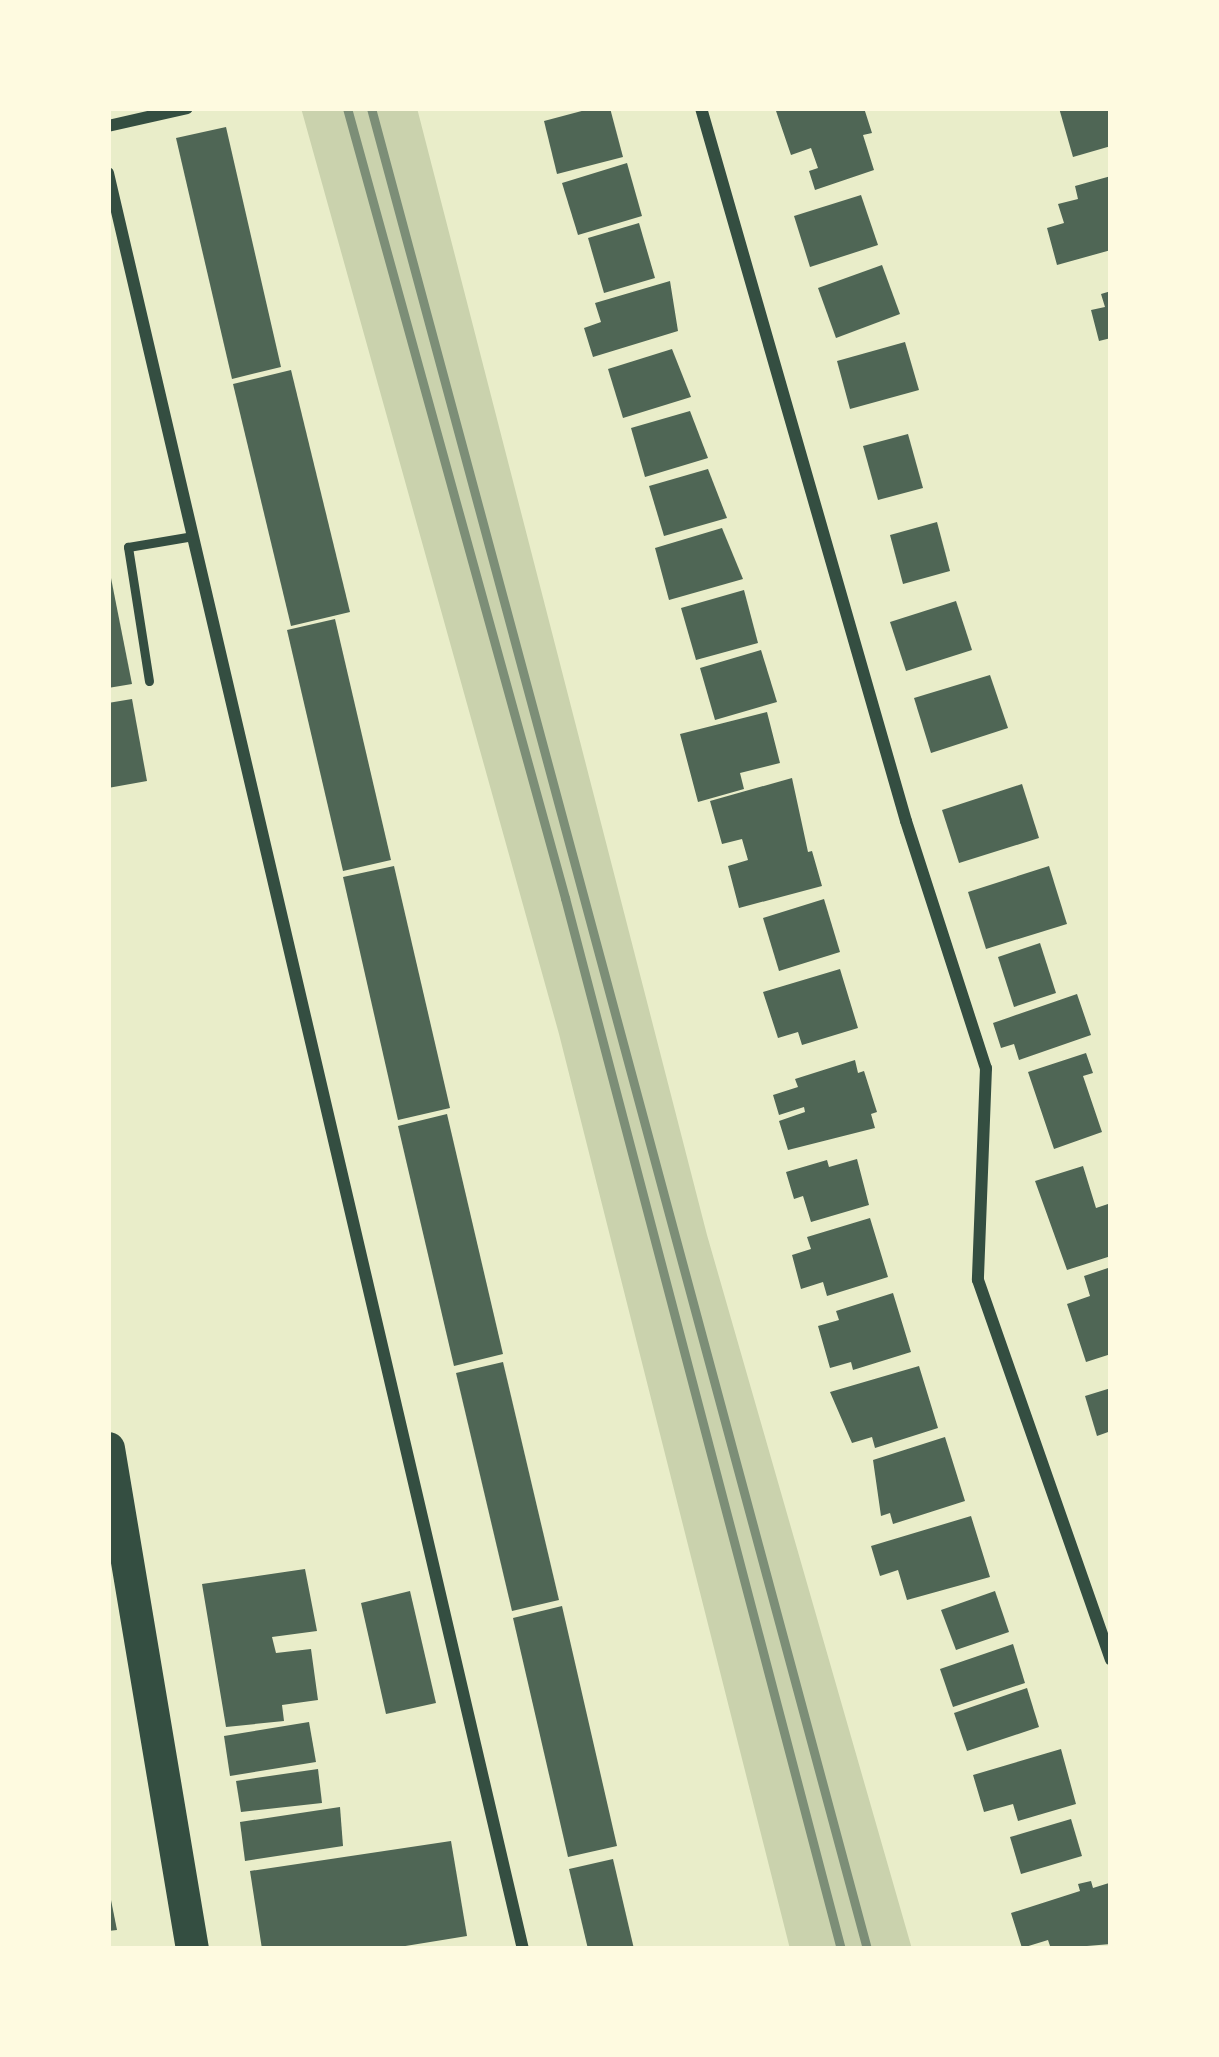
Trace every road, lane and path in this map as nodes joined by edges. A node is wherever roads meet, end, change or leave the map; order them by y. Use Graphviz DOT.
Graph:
graph roads {
  1 [pos="187,108"];
  2 [pos="701,108"];
  3 [pos="108,126"];
  4 [pos="108,173"];
  5 [pos="193,536"];
  6 [pos="149,681"];
  7 [pos="108,1448"];
  8 [pos="115,1525"];
  9 [pos="1111,1659"];
  10 [pos="192,1949"];
  11 [pos="523,1949"];
  1 -- 3 [label="street"];
  2 -- 9 [label="street"];
  4 -- 5 [label="street"];
  5 -- 6 [label="lane"];
  5 -- 11 [label="street"];
  7 -- 8 [label="highway"];
  8 -- 10 [label="highway"];
}
